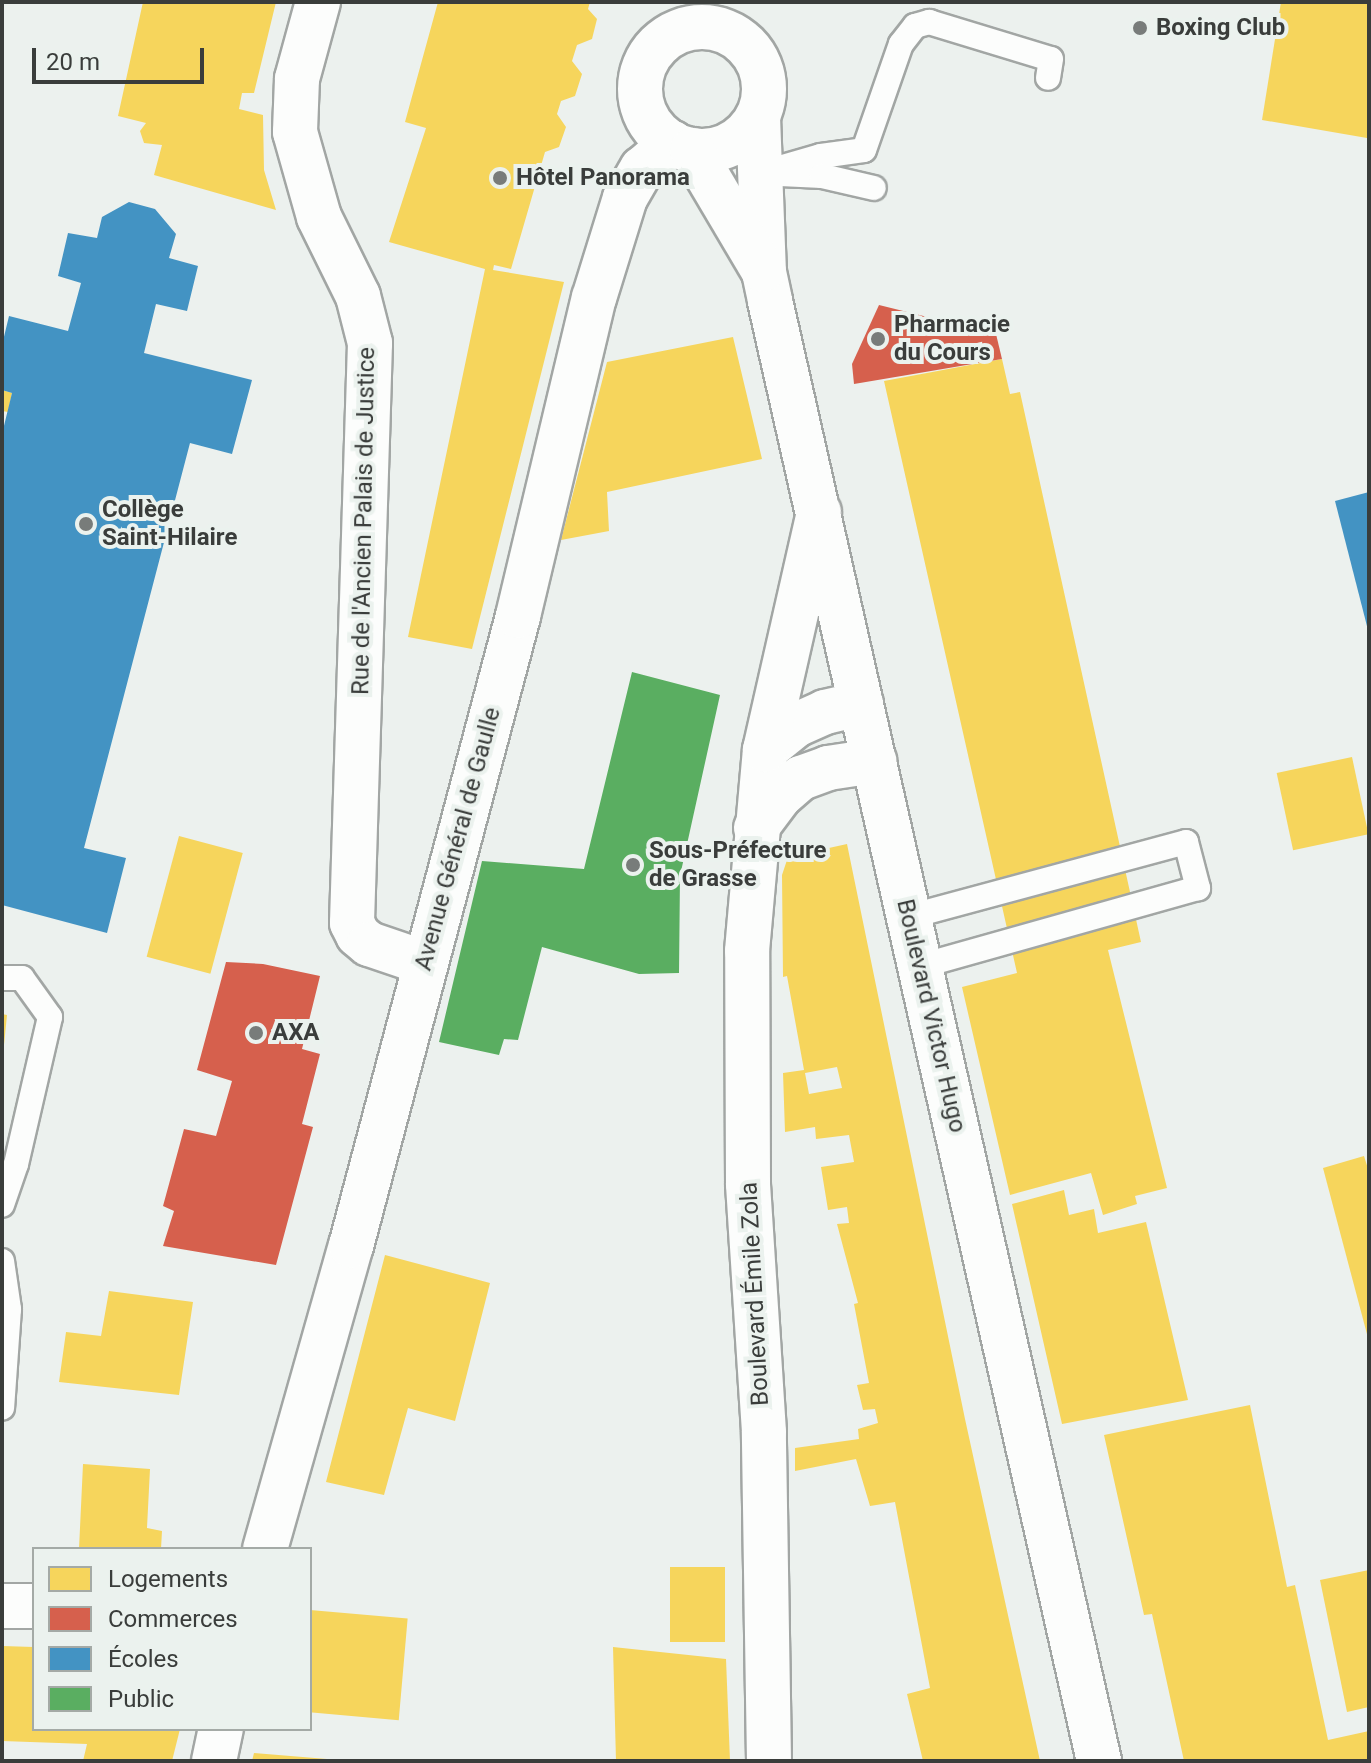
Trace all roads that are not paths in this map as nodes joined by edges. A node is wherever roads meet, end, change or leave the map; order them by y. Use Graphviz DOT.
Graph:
graph roads {
  1 [pos="318,2"];
  2 [pos="676,19"];
  3 [pos="737,21"];
  4 [pos="1048,78"];
  5 [pos="758,117"];
  6 [pos="682,147"];
  7 [pos="762,173"];
  8 [pos="874,188"];
  9 [pos="764,272"];
  10 [pos="819,512"];
  11 [pos="861,704"];
  12 [pos="765,750"];
  13 [pos="874,761"];
  14 [pos="756,828"];
  15 [pos="908,917"];
  16 [pos="425,963"];
  17 [pos="920,966"];
  18 [pos="2,978"];
  19 [pos="2,1205"];
  20 [pos="2,1261"];
  21 [pos="2,1408"];
  22 [pos="266,1547"];
  23 [pos="2,1606"];
  24 [pos="32,1606"];
  25 [pos="221,1731"];
  26 [pos="214,1761"];
  27 [pos="769,1761"];
  28 [pos="1099,1761"];
  1 -- 16 [label="main road, Rue de l'Ancien Palais de Justice"];
  2 -- 3 [label="main road"];
  2 -- 6 [label="main road"];
  3 -- 5 [label="main road"];
  4 -- 7 [label="lane"];
  5 -- 6 [label="main road"];
  5 -- 7 [label="main road, Boulevard Victor Hugo"];
  6 -- 9 [label="main road, Boulevard Victor Hugo"];
  6 -- 16 [label="main road, Avenue Général de Gaulle"];
  7 -- 8 [label="lane"];
  7 -- 9 [label="main road, Boulevard Victor Hugo"];
  9 -- 10 [label="main road, Boulevard Victor Hugo"];
  10 -- 11 [label="main road, Boulevard Victor Hugo"];
  10 -- 12 [label="main road, Boulevard Émile Zola"];
  11 -- 12 [label="main road"];
  11 -- 13 [label="main road, Boulevard Victor Hugo"];
  12 -- 14 [label="main road, Boulevard Émile Zola"];
  13 -- 14 [label="main road"];
  13 -- 15 [label="main road, Boulevard Victor Hugo"];
  14 -- 27 [label="main road, Boulevard Émile Zola"];
  15 -- 17 [label="main road, Boulevard Victor Hugo"];
  15 -- 17 [label="lane"];
  16 -- 22 [label="main road, Avenue Général de Gaulle"];
  17 -- 28 [label="main road, Boulevard Victor Hugo"];
  18 -- 19 [label="lane"];
  20 -- 21 [label="lane"];
  23 -- 24 [label="main road"];
  25 -- 26 [label="main road"];
}
